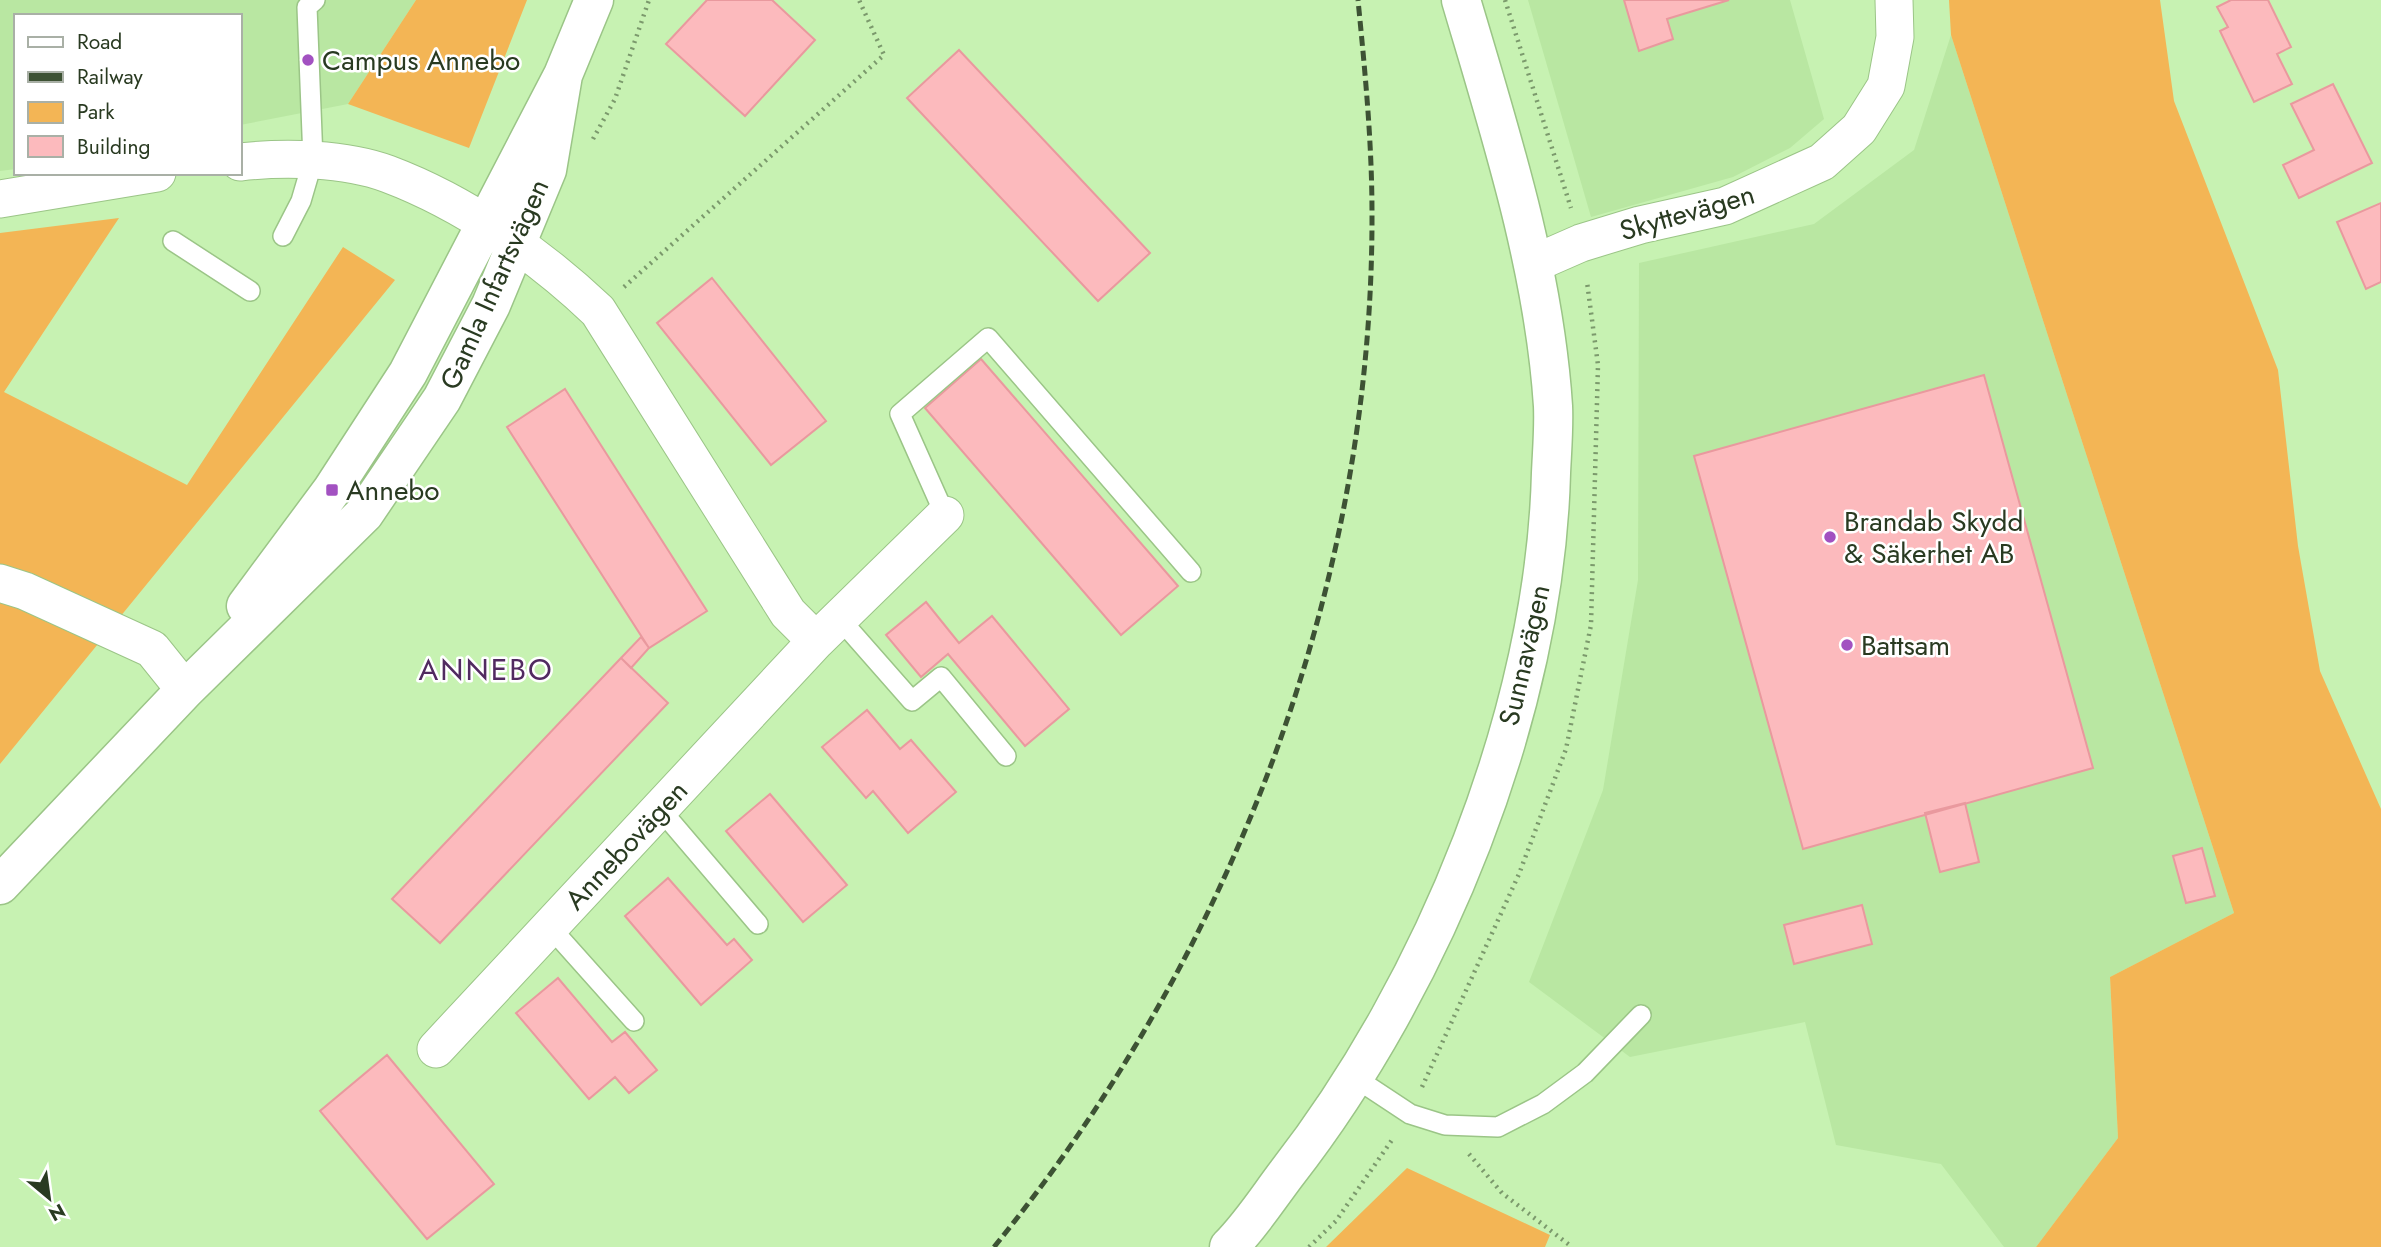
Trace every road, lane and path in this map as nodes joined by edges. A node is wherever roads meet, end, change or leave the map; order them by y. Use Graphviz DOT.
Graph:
graph roads {
  1 [pos="314,0"];
  2 [pos="594,0"];
  3 [pos="859,0"];
  4 [pos="1461,0"];
  5 [pos="1894,0"];
  6 [pos="563,75"];
  7 [pos="313,160"];
  8 [pos="242,162"];
  9 [pos="145,175"];
  10 [pos="0,200"];
  11 [pos="486,226"];
  12 [pos="283,236"];
  13 [pos="173,242"];
  14 [pos="517,247"];
  15 [pos="1533,264"];
  16 [pos="250,291"];
  17 [pos="598,311"];
  18 [pos="945,515"];
  19 [pos="1191,572"];
  20 [pos="0,583"];
  21 [pos="828,629"];
  22 [pos="185,690"];
  23 [pos="1006,756"];
  24 [pos="660,808"];
  25 [pos="0,885"];
  26 [pos="758,924"];
  27 [pos="550,927"];
  28 [pos="1642,1015"];
  29 [pos="634,1021"];
  30 [pos="436,1049"];
  31 [pos="1354,1077"];
  32 [pos="1444,1125"];
  33 [pos="1229,1247"];
  34 [pos="1572,1247"];
  1 -- 7 [label="lane"];
  2 -- 6 [label="street, Gamla Infartsvägen"];
  3 -- 17 [label="path"];
  4 -- 15 [label="street, Sunnavägen"];
  5 -- 15 [label="street, Skyttevägen"];
  6 -- 11 [label="street, Gamla Infartsvägen"];
  6 -- 14 [label="street, Gamla Infartsvägen"];
  7 -- 8 [label="street"];
  7 -- 11 [label="street"];
  7 -- 12 [label="lane"];
  9 -- 10 [label="street"];
  11 -- 14 [label="street"];
  11 -- 22 [label="street, Gamla Infartsvägen"];
  13 -- 16 [label="lane"];
  14 -- 17 [label="street"];
  14 -- 22 [label="street, Gamla Infartsvägen"];
  15 -- 31 [label="street, Sunnavägen"];
  17 -- 21 [label="street"];
  18 -- 19 [label="lane"];
  18 -- 21 [label="street, Annebovägen"];
  20 -- 22 [label="street"];
  21 -- 23 [label="lane"];
  21 -- 24 [label="street, Annebovägen"];
  22 -- 25 [label="street, Gamla Infartsvägen"];
  24 -- 26 [label="lane"];
  24 -- 27 [label="street, Annebovägen"];
  27 -- 29 [label="lane"];
  27 -- 30 [label="street, Annebovägen"];
  28 -- 32 [label="lane"];
  31 -- 32 [label="lane"];
  31 -- 33 [label="street, Sunnavägen"];
  32 -- 34 [label="path"];
}
